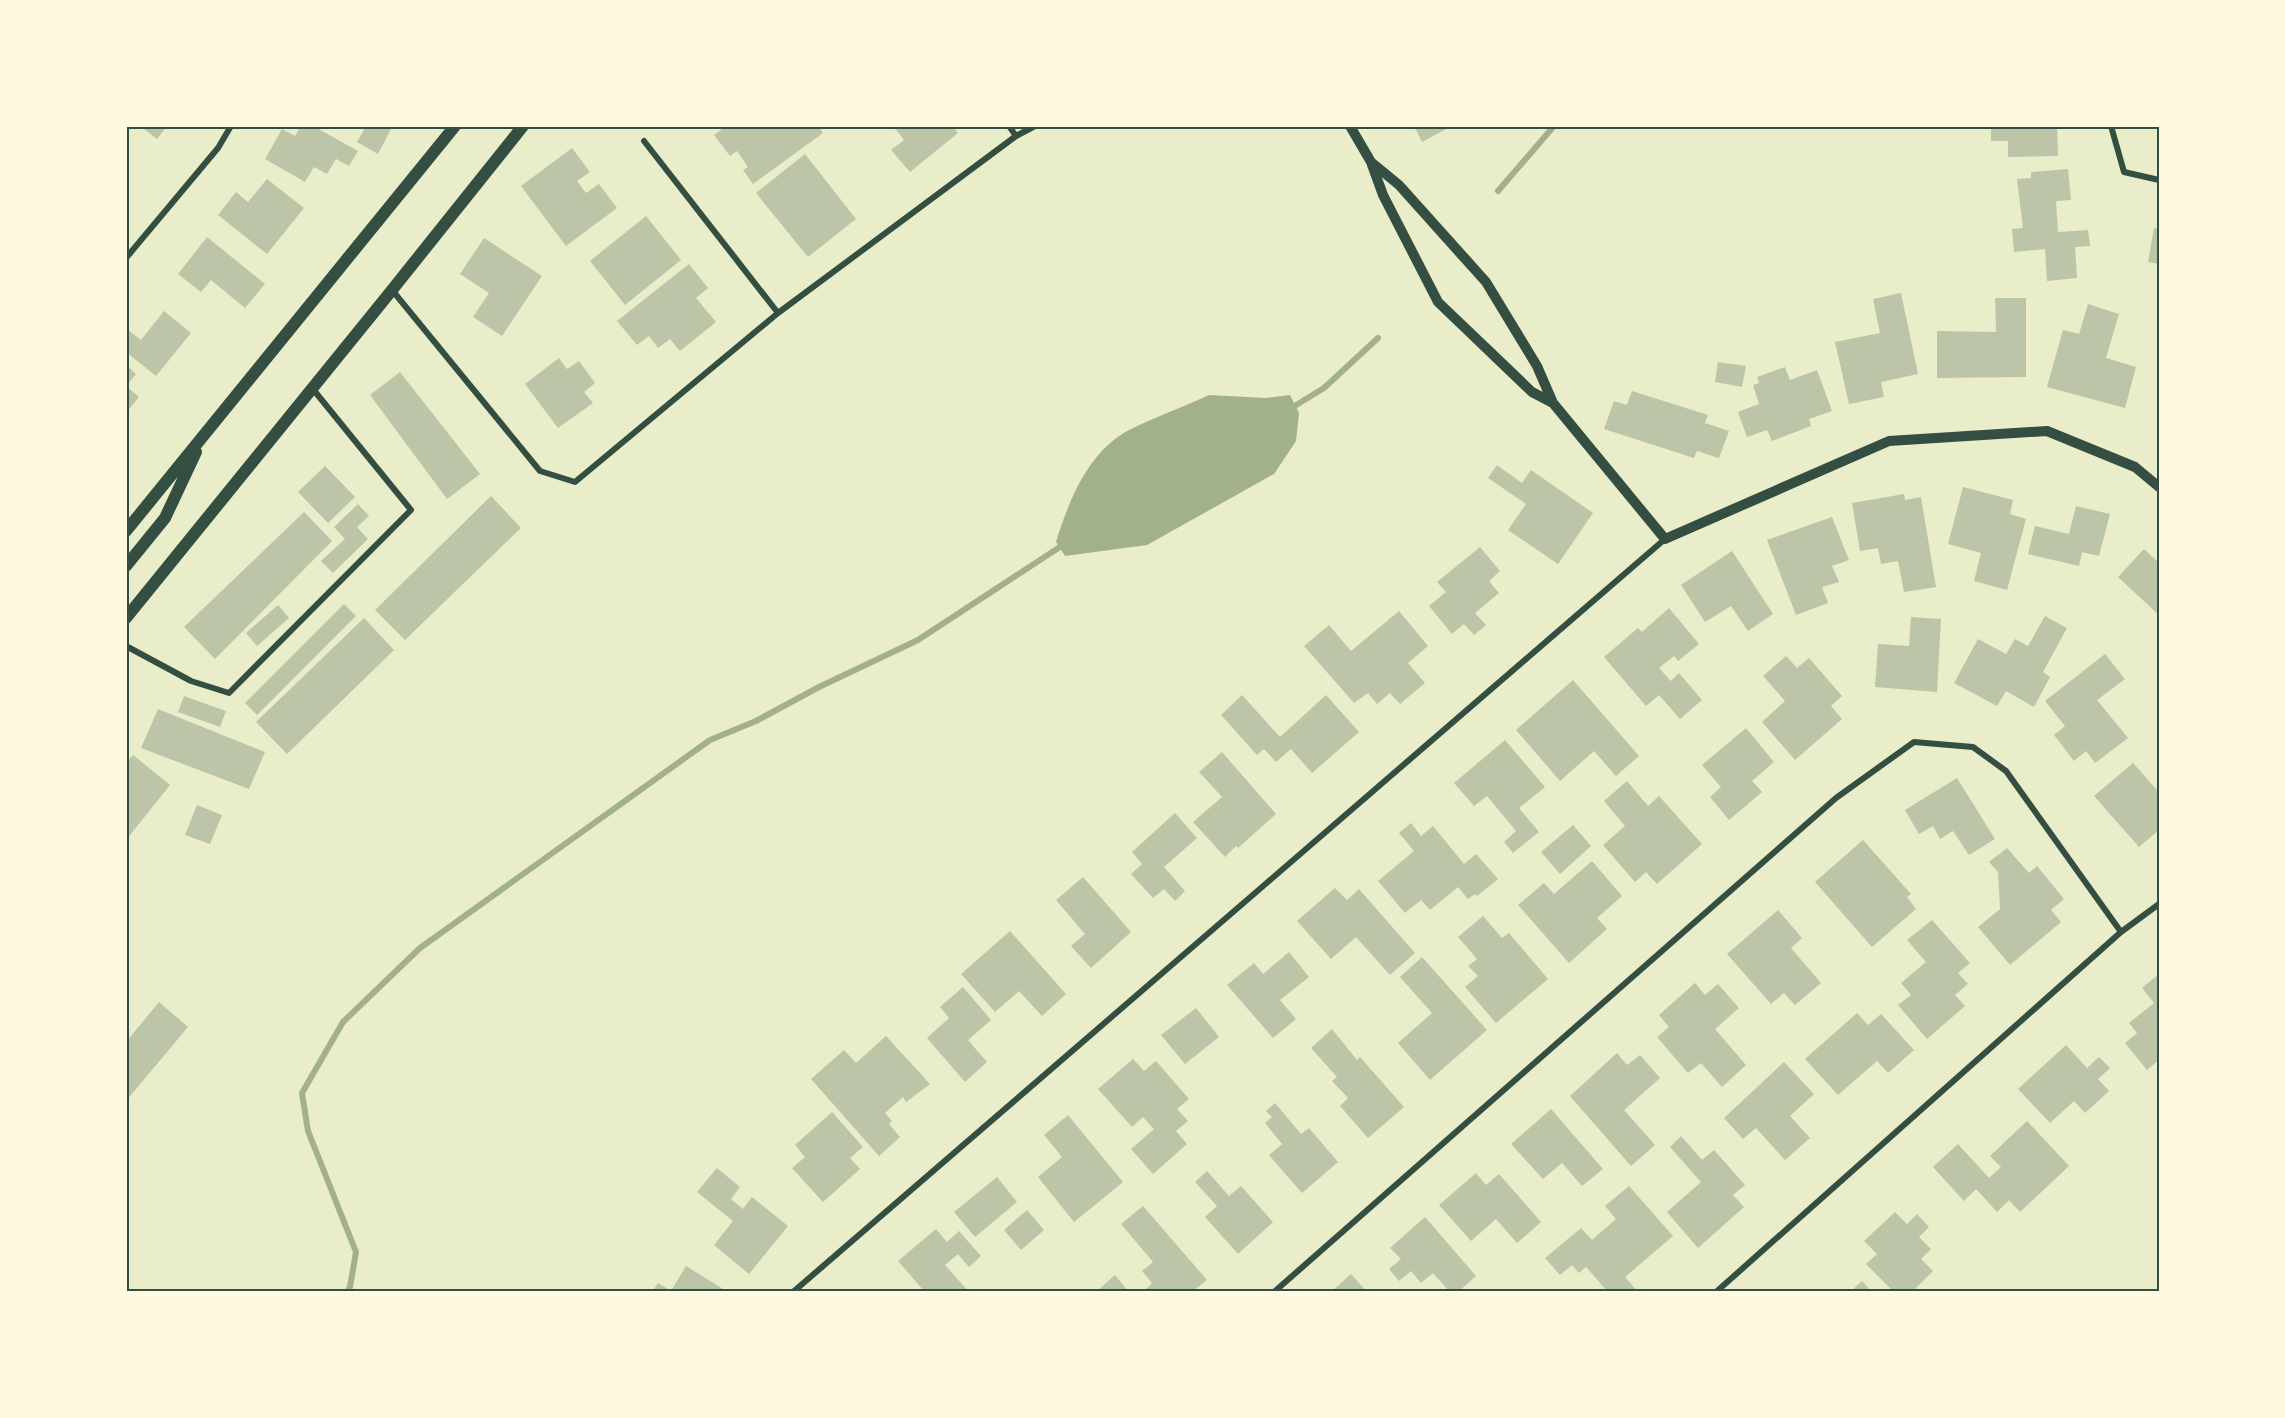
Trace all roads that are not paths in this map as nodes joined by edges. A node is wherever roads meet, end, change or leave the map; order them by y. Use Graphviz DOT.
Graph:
graph roads {
  1 [pos="231,126"];
  2 [pos="455,126"];
  3 [pos="521,126"];
  4 [pos="1009,126"];
  5 [pos="1035,126"];
  6 [pos="1350,126"];
  7 [pos="2111,126"];
  8 [pos="1016,136"];
  9 [pos="644,141"];
  10 [pos="1371,162"];
  11 [pos="2159,180"];
  12 [pos="126,258"];
  13 [pos="392,290"];
  14 [pos="778,313"];
  15 [pos="312,388"];
  16 [pos="1553,403"];
  17 [pos="204,435"];
  18 [pos="2159,487"];
  19 [pos="126,531"];
  20 [pos="1665,539"];
  21 [pos="126,566"];
  22 [pos="126,618"];
  23 [pos="126,646"];
  24 [pos="2159,904"];
  25 [pos="2121,932"];
  26 [pos="793,1292"];
  27 [pos="1274,1292"];
  28 [pos="1716,1292"];
  1 -- 12 [label="street"];
  2 -- 17 [label="main road"];
  3 -- 13 [label="main road"];
  4 -- 8 [label="street"];
  5 -- 8 [label="street"];
  6 -- 10 [label="street"];
  7 -- 11 [label="street"];
  8 -- 14 [label="street"];
  9 -- 14 [label="street"];
  10 -- 16 [label="street"];
  10 -- 16 [label="street"];
  13 -- 14 [label="street"];
  13 -- 15 [label="main road"];
  15 -- 22 [label="main road"];
  15 -- 23 [label="street"];
  16 -- 20 [label="street"];
  17 -- 19 [label="main road"];
  17 -- 21 [label="main road"];
  18 -- 20 [label="street"];
  20 -- 26 [label="street"];
  24 -- 25 [label="street"];
  25 -- 27 [label="street"];
  25 -- 28 [label="street"];
}
